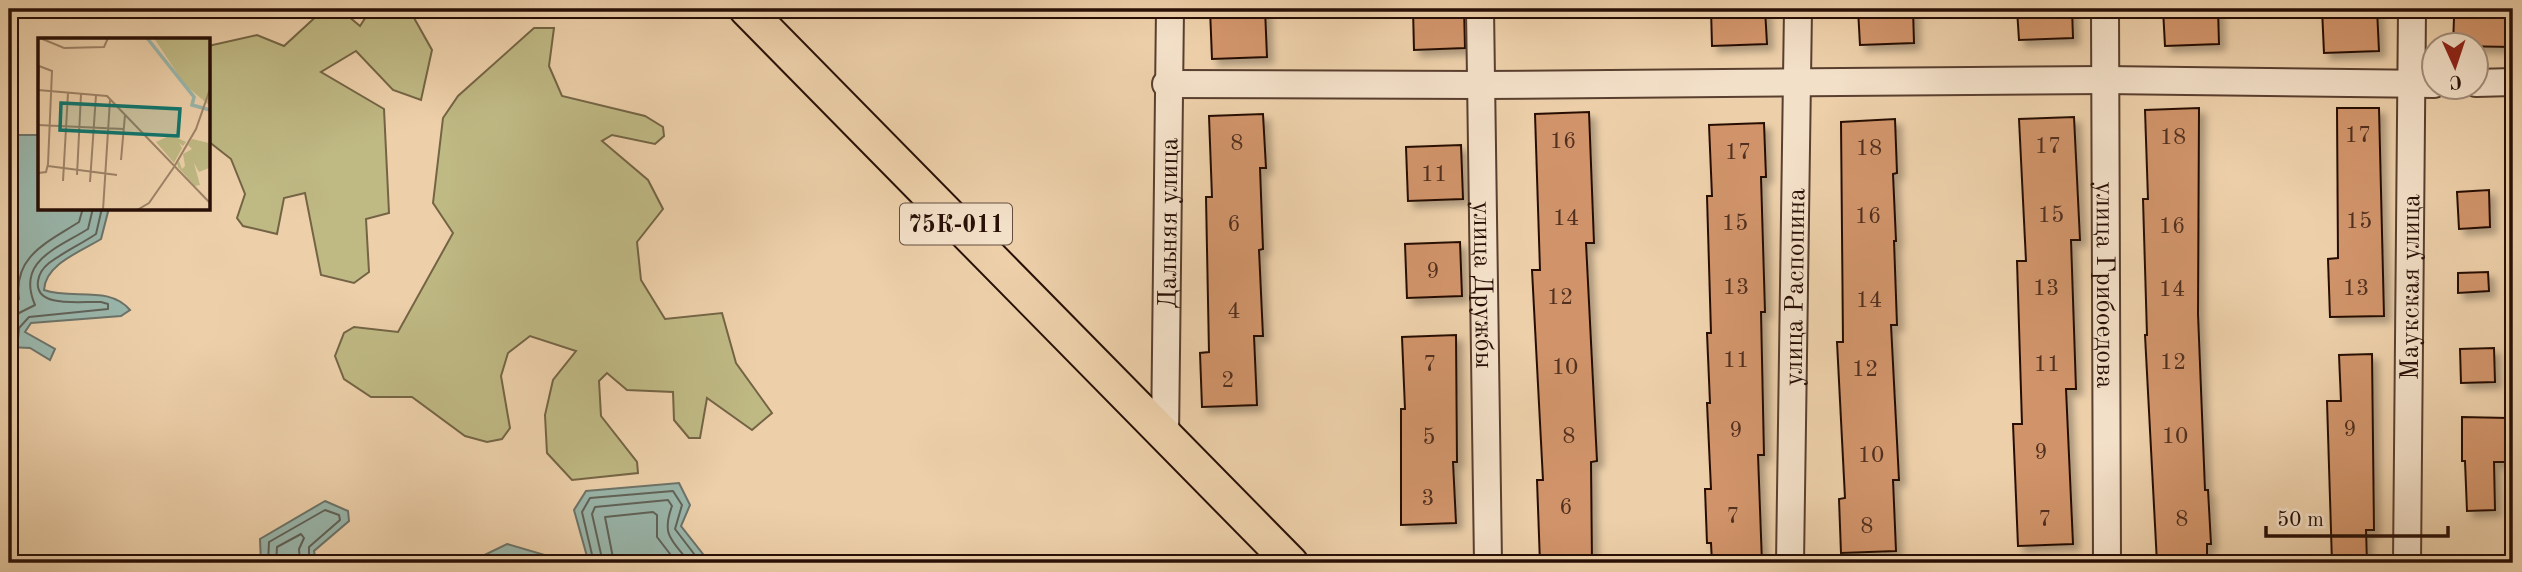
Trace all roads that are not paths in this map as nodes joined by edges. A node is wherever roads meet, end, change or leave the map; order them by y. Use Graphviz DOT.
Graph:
graph roads {
  1 [pos="746,9"];
  2 [pos="1170,9"];
  3 [pos="1480,9"];
  4 [pos="1798,9"];
  5 [pos="2105,9"];
  6 [pos="2412,9"];
  7 [pos="2420,64"];
  8 [pos="2105,80"];
  9 [pos="1796,81"];
  10 [pos="2513,82"];
  11 [pos="2490,83"];
  12 [pos="1166,84"];
  13 [pos="1482,85"];
  14 [pos="2420,85"];
  15 [pos="2422,102"];
  16 [pos="1166,438"];
  17 [pos="1292,563"];
  18 [pos="1488,563"];
  19 [pos="1790,563"];
  20 [pos="2107,563"];
  21 [pos="2407,563"];
  1 -- 16 [label="main road, 75К-011"];
  2 -- 12 [label="street, Дальняя улица"];
  3 -- 13 [label="street, улица Дружбы"];
  4 -- 9 [label="street, улица Распопина"];
  5 -- 8 [label="street, улица Грибоедова"];
  6 -- 7 [label="street, Маукская улица"];
  8 -- 9 [label="street"];
  8 -- 14 [label="street"];
  8 -- 20 [label="street, улица Грибоедова"];
  9 -- 13 [label="street"];
  9 -- 19 [label="street, улица Распопина"];
  10 -- 11 [label="street"];
  12 -- 13 [label="street"];
  12 -- 16 [label="street, Дальняя улица"];
  13 -- 18 [label="street, улица Дружбы"];
  15 -- 21 [label="street, Маукская улица"];
  16 -- 17 [label="main road"];
}
